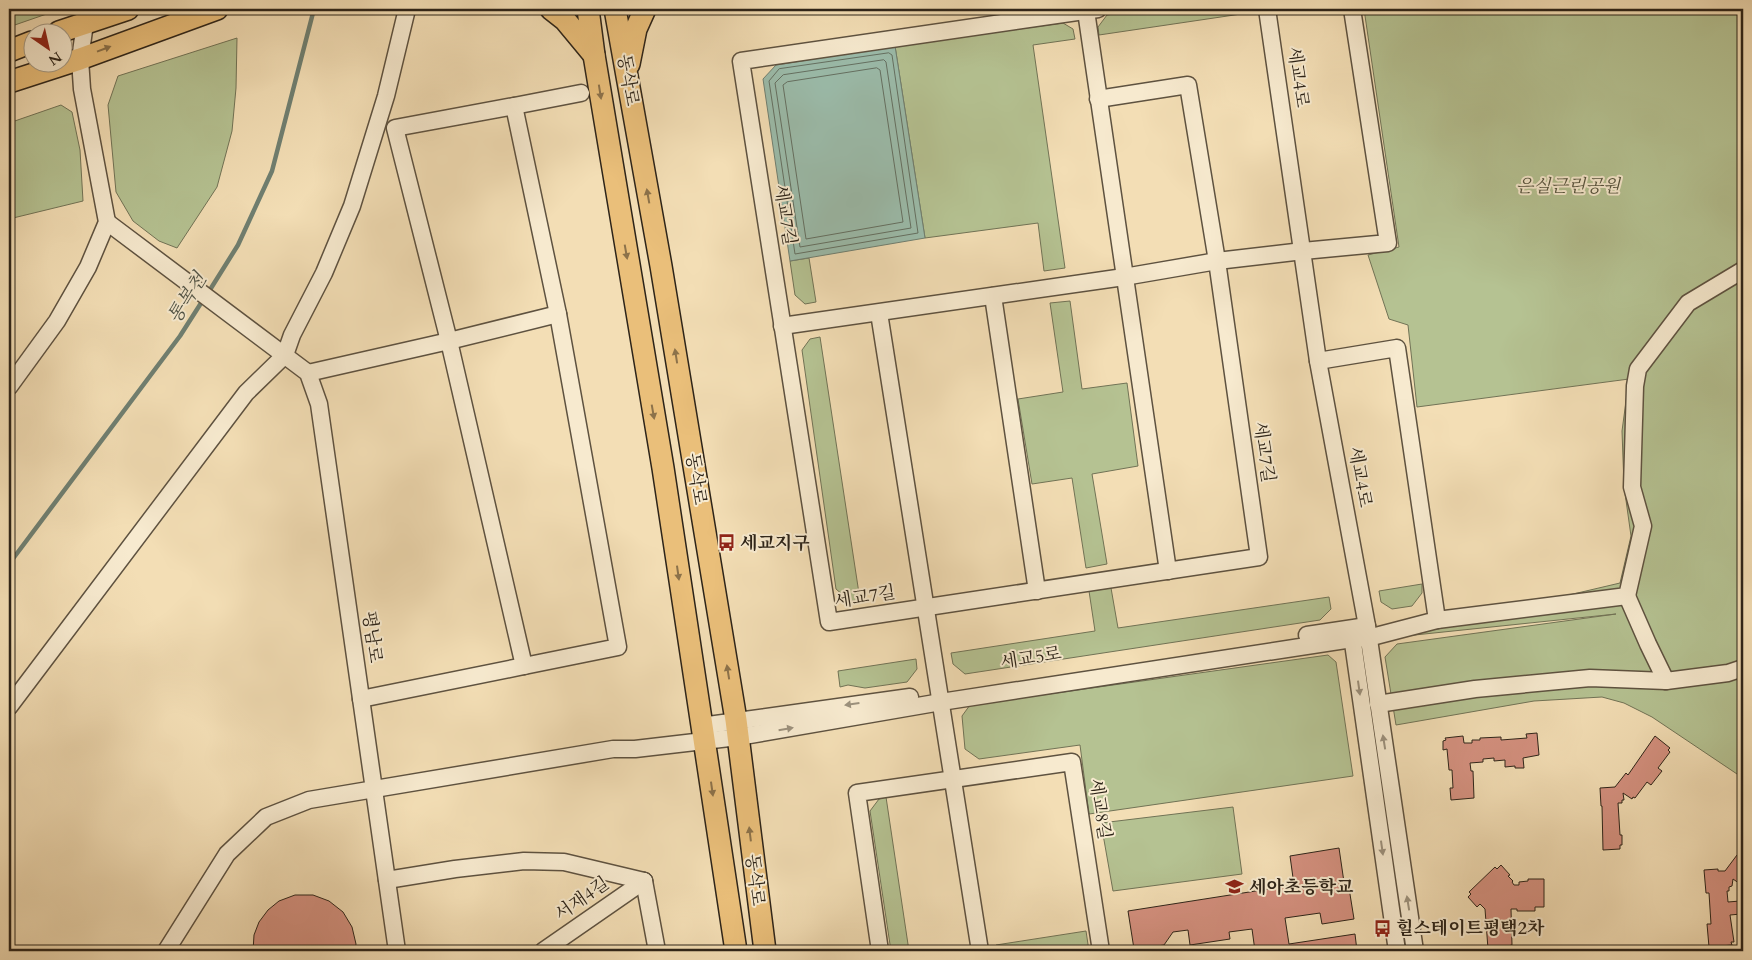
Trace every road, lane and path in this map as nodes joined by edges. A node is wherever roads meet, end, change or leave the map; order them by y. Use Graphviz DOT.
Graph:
graph roads {
  1 [pos="128,9"];
  2 [pos="217,9"];
  3 [pos="407,9"];
  4 [pos="551,9"];
  5 [pos="588,9"];
  6 [pos="615,9"];
  7 [pos="645,9"];
  8 [pos="1267,9"];
  9 [pos="1352,9"];
  10 [pos="1092,10"];
  11 [pos="86,16"];
  12 [pos="72,24"];
  13 [pos="22,45"];
  14 [pos="9,50"];
  15 [pos="594,55"];
  16 [pos="80,58"];
  17 [pos="627,74"];
  18 [pos="9,82"];
  19 [pos="581,92"];
  20 [pos="1098,99"];
  21 [pos="514,106"];
  22 [pos="107,222"];
  23 [pos="1303,250"];
  24 [pos="1216,262"];
  25 [pos="1743,270"];
  26 [pos="1124,277"];
  27 [pos="993,296"];
  28 [pos="879,313"];
  29 [pos="558,314"];
  30 [pos="782,326"];
  31 [pos="449,341"];
  32 [pos="280,350"];
  33 [pos="1318,361"];
  34 [pos="308,372"];
  35 [pos="9,387"];
  36 [pos="1168,571"];
  37 [pos="1037,590"];
  38 [pos="1627,596"];
  39 [pos="925,608"];
  40 [pos="1437,620"];
  41 [pos="1359,633"];
  42 [pos="524,666"];
  43 [pos="1743,668"];
  44 [pos="1666,681"];
  45 [pos="940,697"];
  46 [pos="361,699"];
  47 [pos="1378,704"];
  48 [pos="9,707"];
  49 [pos="737,729"];
  50 [pos="703,733"];
  51 [pos="953,780"];
  52 [pos="374,790"];
  53 [pos="387,880"];
  54 [pos="644,881"];
  55 [pos="166,951"];
  56 [pos="397,951"];
  57 [pos="543,951"];
  58 [pos="657,951"];
  59 [pos="736,951"];
  60 [pos="765,951"];
  61 [pos="880,951"];
  62 [pos="980,951"];
  63 [pos="1101,951"];
  64 [pos="1397,951"];
  65 [pos="1415,951"];
  1 -- 11 [label="main road"];
  16 -- 2 [label="main road, one-way"];
  3 -- 32 [label="street"];
  4 -- 15 [label="main road"];
  5 -- 15 [label="main road, 동삭로"];
  6 -- 17 [label="main road, 동삭로"];
  7 -- 17 [label="main road"];
  8 -- 23 [label="street, 세교4로"];
  9 -- 23 [label="street"];
  10 -- 20 [label="street, 세교7길"];
  10 -- 30 [label="street, 세교7길"];
  11 -- 12 [label="main road"];
  11 -- 16 [label="street"];
  13 -- 14 [label="main road"];
  15 -- 50 [label="main road, 동삭로, one-way"];
  16 -- 18 [label="main road"];
  16 -- 22 [label="street"];
  49 -- 17 [label="main road, 동삭로, one-way"];
  19 -- 21 [label="street"];
  20 -- 24 [label="street, 세교7길"];
  20 -- 26 [label="street, 세교7길"];
  21 -- 29 [label="street"];
  21 -- 31 [label="street"];
  22 -- 32 [label="street"];
  22 -- 35 [label="street"];
  23 -- 24 [label="street"];
  23 -- 33 [label="street, 세교4로"];
  24 -- 26 [label="street"];
  24 -- 36 [label="street, 세교7길"];
  25 -- 38 [label="street"];
  26 -- 27 [label="street"];
  26 -- 36 [label="street, 세교7길"];
  27 -- 28 [label="street"];
  27 -- 37 [label="street"];
  28 -- 30 [label="street"];
  28 -- 39 [label="street"];
  29 -- 31 [label="street"];
  29 -- 42 [label="street"];
  30 -- 39 [label="street, 세교7길"];
  31 -- 34 [label="street"];
  31 -- 42 [label="street"];
  32 -- 34 [label="street"];
  32 -- 48 [label="street"];
  33 -- 40 [label="street"];
  33 -- 41 [label="street, 세교4로"];
  34 -- 46 [label="street, 평남로"];
  36 -- 37 [label="street, 세교7길"];
  37 -- 39 [label="street, 세교7길"];
  38 -- 40 [label="street, 세교5로"];
  38 -- 44 [label="street"];
  39 -- 45 [label="street"];
  40 -- 41 [label="street, 세교5로"];
  41 -- 45 [label="street, 세교5로"];
  41 -- 47 [label="street, 세교4로"];
  41 -- 64 [label="street, 세교4로, one-way"];
  42 -- 46 [label="street"];
  43 -- 44 [label="street"];
  44 -- 47 [label="street"];
  45 -- 49 [label="street, 세교5로"];
  45 -- 51 [label="street"];
  46 -- 52 [label="street, 평남로"];
  65 -- 47 [label="street, 세교4로, one-way"];
  49 -- 50 [label="street, 세교5로"];
  60 -- 49 [label="main road, 동삭로, one-way"];
  50 -- 52 [label="street, 세교5로"];
  50 -- 59 [label="main road, 동삭로, one-way"];
  51 -- 61 [label="street, 세교8길"];
  51 -- 62 [label="street"];
  51 -- 63 [label="street, 세교8길"];
  52 -- 53 [label="street, 평남로"];
  52 -- 55 [label="street, 세교5로"];
  53 -- 54 [label="street"];
  53 -- 56 [label="street, 평남로"];
  54 -- 57 [label="street, 서재4길"];
  54 -- 58 [label="street"];
}
